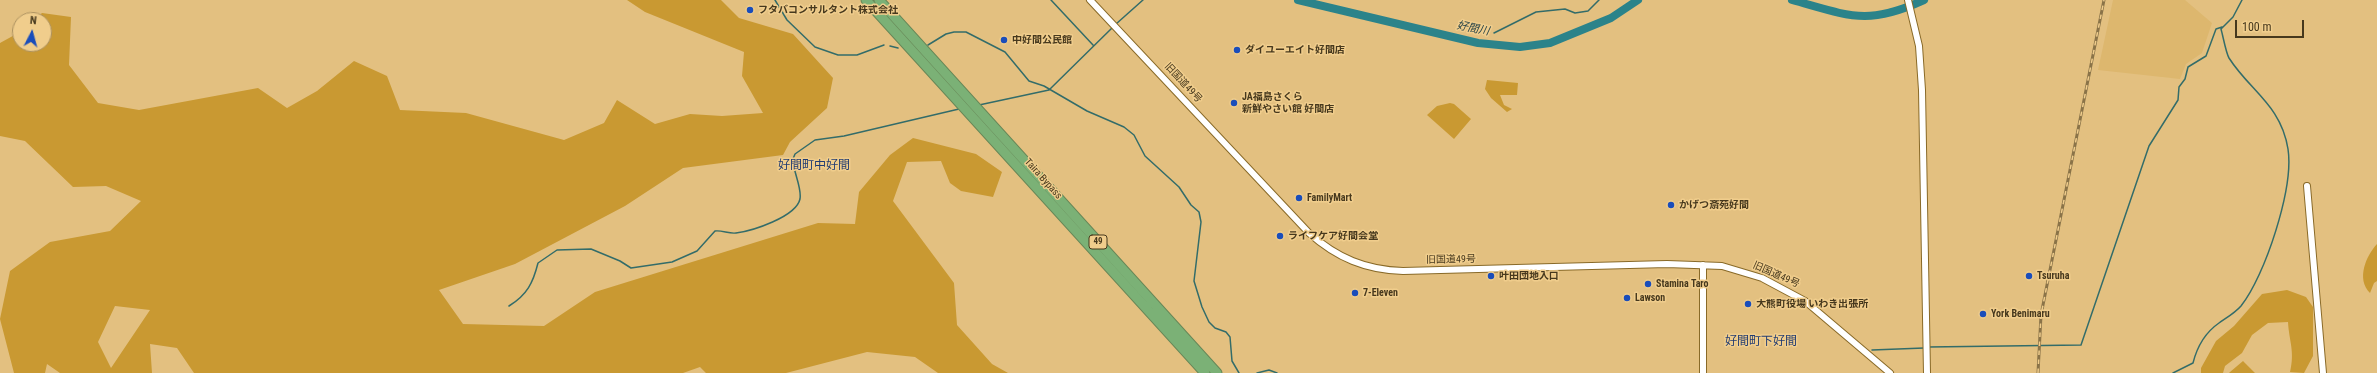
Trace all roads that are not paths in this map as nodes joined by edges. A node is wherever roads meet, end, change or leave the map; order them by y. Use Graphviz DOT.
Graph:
graph roads {
  1 [pos="866,0"];
  2 [pos="879,0"];
  3 [pos="1090,0"];
  4 [pos="1908,0"];
  5 [pos="2307,186"];
  6 [pos="1703,266"];
  7 [pos="1205,373"];
  8 [pos="1217,373"];
  9 [pos="1703,373"];
  10 [pos="1890,373"];
  11 [pos="1928,373"];
  12 [pos="2323,373"];
  1 -- 7 [label="highway, Taira Bypass / 49"];
  2 -- 8 [label="highway, Taira Bypass / 49"];
  3 -- 6 [label="street, 旧国道49号"];
  4 -- 11 [label="street"];
  5 -- 12 [label="street"];
  6 -- 9 [label="street"];
  6 -- 10 [label="street, 旧国道49号"];
}
